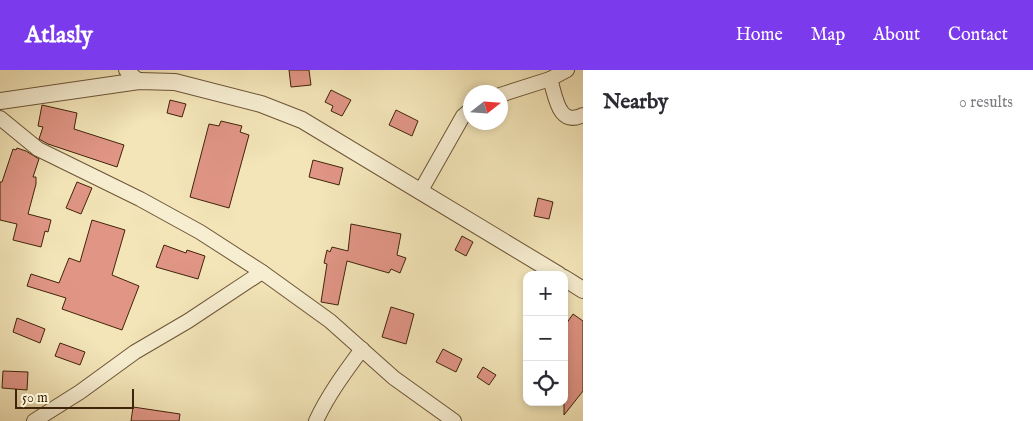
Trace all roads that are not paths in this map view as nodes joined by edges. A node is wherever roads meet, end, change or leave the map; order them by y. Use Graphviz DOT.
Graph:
graph roads {
  1 [pos="126,70"];
  2 [pos="567,70"];
  3 [pos="550,79"];
  4 [pos="139,81"];
  5 [pos="508,92"];
  6 [pos="0,101"];
  7 [pos="583,116"];
  8 [pos="0,118"];
  9 [pos="463,118"];
  10 [pos="420,192"];
  11 [pos="553,271"];
  12 [pos="262,272"];
  13 [pos="568,281"];
  14 [pos="583,290"];
  15 [pos="362,349"];
  16 [pos="34,421"];
  17 [pos="316,421"];
  18 [pos="454,421"];
  1 -- 4 [label="street"];
  2 -- 3 [label="street"];
  3 -- 5 [label="street"];
  3 -- 7 [label="street"];
  4 -- 6 [label="street"];
  4 -- 10 [label="street"];
  8 -- 12 [label="street"];
  9 -- 10 [label="street"];
  10 -- 11 [label="street"];
  12 -- 15 [label="street"];
  12 -- 16 [label="street"];
  13 -- 14 [label="street"];
  15 -- 17 [label="street"];
  15 -- 18 [label="street"];
}
